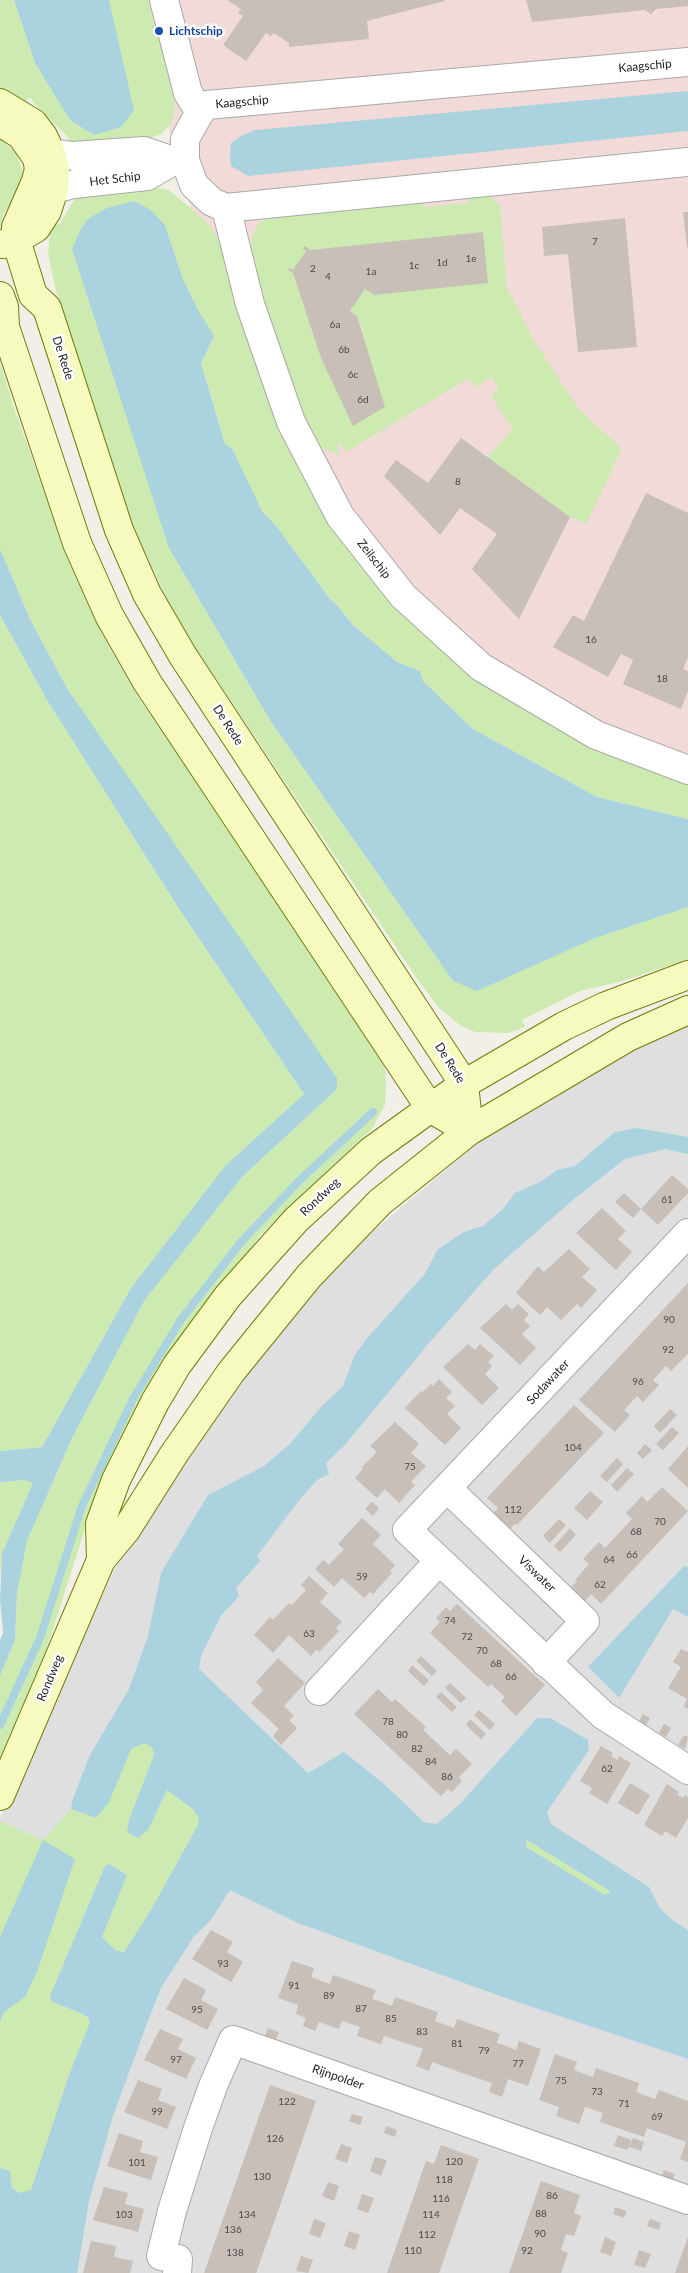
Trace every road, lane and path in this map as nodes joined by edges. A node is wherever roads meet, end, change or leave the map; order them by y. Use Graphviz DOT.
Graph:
graph roads {
  1 [pos="164,0"];
  2 [pos="688,62"];
  3 [pos="0,103"];
  4 [pos="200,112"];
  5 [pos="0,122"];
  6 [pos="43,153"];
  7 [pos="179,160"];
  8 [pos="688,162"];
  9 [pos="54,189"];
  10 [pos="226,208"];
  11 [pos="17,238"];
  12 [pos="0,296"];
  13 [pos="3,323"];
  14 [pos="688,770"];
  15 [pos="688,975"];
  16 [pos="688,1010"];
  17 [pos="464,1084"];
  18 [pos="430,1108"];
  19 [pos="469,1130"];
  20 [pos="688,1233"];
  21 [pos="447,1488"];
  22 [pos="101,1560"];
  23 [pos="439,1561"];
  24 [pos="546,1663"];
  25 [pos="319,1691"];
  26 [pos="688,1770"];
  27 [pos="0,1796"];
  28 [pos="688,2200"];
  29 [pos="177,2273"];
  1 -- 4 [label="street"];
  2 -- 4 [label="street, Kaagschip"];
  3 -- 6 [label="main road"];
  4 -- 7 [label="street, Kaagschip"];
  5 -- 6 [label="main road"];
  6 -- 7 [label="street, Het Schip"];
  6 -- 9 [label="main road"];
  6 -- 11 [label="main road"];
  7 -- 9 [label="street, Het Schip"];
  7 -- 10 [label="street, Kaagschip"];
  8 -- 10 [label="street"];
  9 -- 11 [label="main road"];
  10 -- 14 [label="street, Zeilschip"];
  11 -- 17 [label="main road, De Rede"];
  12 -- 13 [label="main road"];
  13 -- 18 [label="main road"];
  15 -- 17 [label="main road, Rondweg"];
  16 -- 19 [label="main road, Rondweg"];
  17 -- 18 [label="main road, Rondweg"];
  17 -- 19 [label="main road, De Rede"];
  18 -- 19 [label="main road"];
  18 -- 22 [label="main road, Rondweg"];
  19 -- 22 [label="main road, Rondweg"];
  20 -- 21 [label="street, Sodawater"];
  21 -- 23 [label="street, Sodawater"];
  21 -- 24 [label="street, Viswater"];
  22 -- 27 [label="main road, Rondweg"];
  23 -- 24 [label="street"];
  23 -- 25 [label="street"];
  24 -- 26 [label="street"];
  28 -- 29 [label="street, Rijnpolder"];
}
